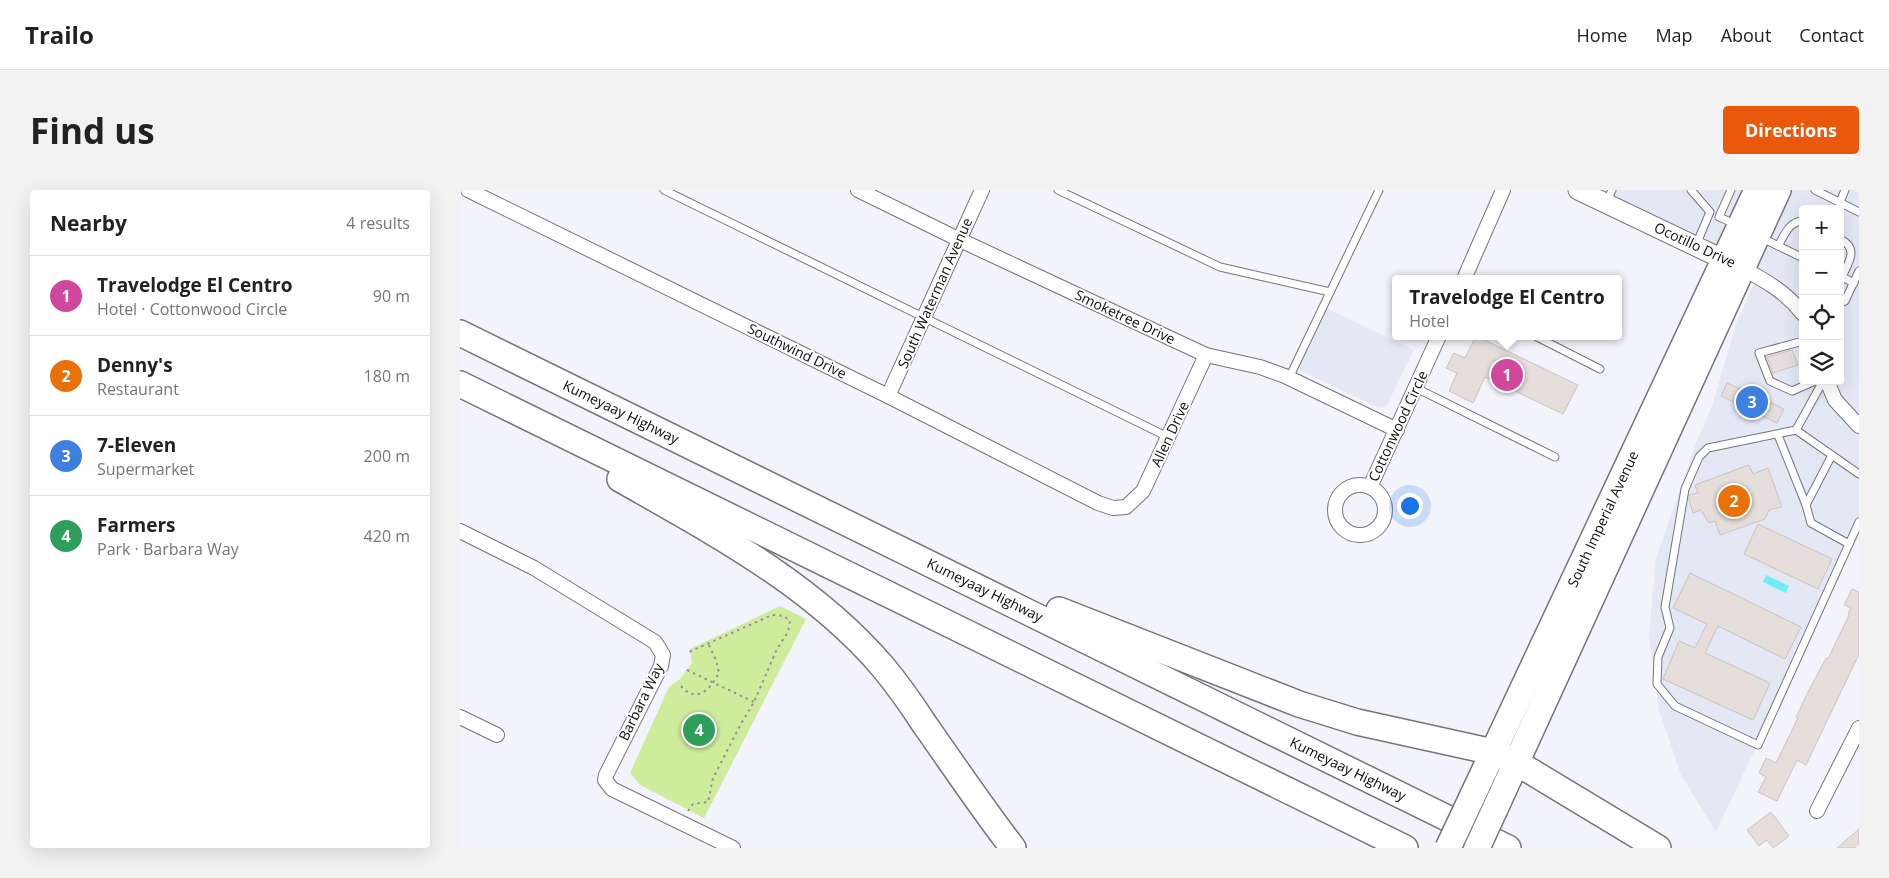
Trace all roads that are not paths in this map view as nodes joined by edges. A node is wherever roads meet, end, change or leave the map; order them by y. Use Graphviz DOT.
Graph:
graph roads {
  1 [pos="468,190"];
  2 [pos="664,190"];
  3 [pos="858,190"];
  4 [pos="982,190"];
  5 [pos="1058,190"];
  6 [pos="1379,190"];
  7 [pos="1503,190"];
  8 [pos="1578,190"];
  9 [pos="1690,190"];
  10 [pos="1731,190"];
  11 [pos="1757,190"];
  12 [pos="1778,190"];
  13 [pos="1816,190"];
  14 [pos="1845,190"];
  15 [pos="1609,197"];
  16 [pos="1840,202"];
  17 [pos="1710,212"];
  18 [pos="1859,212"];
  19 [pos="1799,221"];
  20 [pos="1748,231"];
  21 [pos="958,239"];
  22 [pos="1844,241"];
  23 [pos="1695,246"];
  24 [pos="1799,256"];
  25 [pos="1733,264"];
  26 [pos="1859,271"];
  27 [pos="1844,272"];
  28 [pos="1466,275"];
  29 [pos="1844,279"];
  30 [pos="1854,283"];
  31 [pos="1330,292"];
  32 [pos="1844,301"];
  33 [pos="1799,309"];
  34 [pos="923,317"];
  35 [pos="460,333"];
  36 [pos="1437,340"];
  37 [pos="1543,340"];
  38 [pos="1799,342"];
  39 [pos="1206,355"];
  40 [pos="1600,369"];
  41 [pos="1289,378"];
  42 [pos="460,384"];
  43 [pos="1806,385"];
  44 [pos="1821,385"];
  45 [pos="1829,385"];
  46 [pos="1416,388"];
  47 [pos="888,396"];
  48 [pos="512,409"];
  49 [pos="1859,426"];
  50 [pos="1397,430"];
  51 [pos="1796,430"];
  52 [pos="1778,435"];
  53 [pos="1168,437"];
  54 [pos="1832,456"];
  55 [pos="1555,457"];
  56 [pos="1859,474"];
  57 [pos="1370,488"];
  58 [pos="1806,505"];
  59 [pos="816,507"];
  60 [pos="1126,507"];
  61 [pos="1859,522"];
  62 [pos="460,531"];
  63 [pos="1849,544"];
  64 [pos="460,717"];
  65 [pos="1859,728"];
  66 [pos="497,735"];
  67 [pos="1853,742"];
  68 [pos="1493,752"];
  69 [pos="1859,755"];
  70 [pos="1517,763"];
  71 [pos="1817,811"];
  72 [pos="733,848"];
  73 [pos="1013,848"];
  74 [pos="1405,848"];
  75 [pos="1448,848"];
  76 [pos="1477,848"];
  77 [pos="1508,848"];
  78 [pos="1658,848"];
  1 -- 47 [label="street, Southwind Drive"];
  2 -- 34 [label="lane"];
  3 -- 21 [label="street, Smoketree Drive"];
  4 -- 21 [label="street, South Waterman Avenue"];
  5 -- 31 [label="lane"];
  6 -- 31 [label="lane"];
  7 -- 28 [label="street"];
  8 -- 15 [label="street, Ocotillo Drive"];
  9 -- 17 [label="lane"];
  10 -- 20 [label="lane"];
  11 -- 20 [label="highway, South Imperial Avenue"];
  12 -- 20 [label="highway, South Imperial Avenue"];
  13 -- 16 [label="lane"];
  14 -- 16 [label="lane"];
  15 -- 23 [label="street, Ocotillo Drive"];
  16 -- 18 [label="lane"];
  17 -- 20 [label="lane"];
  17 -- 23 [label="lane"];
  19 -- 20 [label="lane"];
  20 -- 24 [label="lane"];
  20 -- 25 [label="highway, South Imperial Avenue"];
  21 -- 34 [label="street, South Waterman Avenue"];
  21 -- 39 [label="street, Smoketree Drive"];
  22 -- 27 [label="lane"];
  23 -- 25 [label="street, Ocotillo Drive"];
  25 -- 33 [label="street, Ocotillo Drive"];
  25 -- 68 [label="highway, South Imperial Avenue"];
  25 -- 70 [label="highway, South Imperial Avenue"];
  26 -- 30 [label="lane"];
  29 -- 30 [label="lane"];
  30 -- 32 [label="lane"];
  31 -- 41 [label="lane"];
  34 -- 47 [label="street, South Waterman Avenue"];
  34 -- 53 [label="lane"];
  35 -- 59 [label="highway, Kumeyaay Highway"];
  36 -- 46 [label="street, Cottonwood Circle"];
  37 -- 40 [label="lane"];
  38 -- 43 [label="lane"];
  39 -- 41 [label="street, Smoketree Drive"];
  39 -- 53 [label="street, Allen Drive"];
  41 -- 50 [label="street, Smoketree Drive"];
  42 -- 48 [label="highway"];
  44 -- 51 [label="lane"];
  45 -- 49 [label="street"];
  46 -- 50 [label="street, Cottonwood Circle"];
  46 -- 55 [label="lane"];
  47 -- 60 [label="street, Southwind Drive"];
  48 -- 73 [label="highway"];
  48 -- 74 [label="highway"];
  50 -- 57 [label="street, Cottonwood Circle"];
  51 -- 52 [label="lane"];
  51 -- 54 [label="lane"];
  52 -- 58 [label="lane"];
  52 -- 63 [label="lane"];
  53 -- 60 [label="street, Allen Drive"];
  54 -- 56 [label="lane"];
  54 -- 58 [label="lane"];
  58 -- 63 [label="lane"];
  59 -- 68 [label="highway"];
  59 -- 77 [label="highway, Kumeyaay Highway"];
  61 -- 63 [label="lane"];
  62 -- 72 [label="street, Barbara Way"];
  64 -- 66 [label="street"];
  65 -- 67 [label="street"];
  67 -- 69 [label="street"];
  67 -- 71 [label="street"];
  68 -- 70 [label="highway"];
  68 -- 75 [label="highway, South Imperial Avenue, bridge"];
  70 -- 76 [label="highway, South Imperial Avenue, bridge"];
  70 -- 78 [label="highway"];
}
